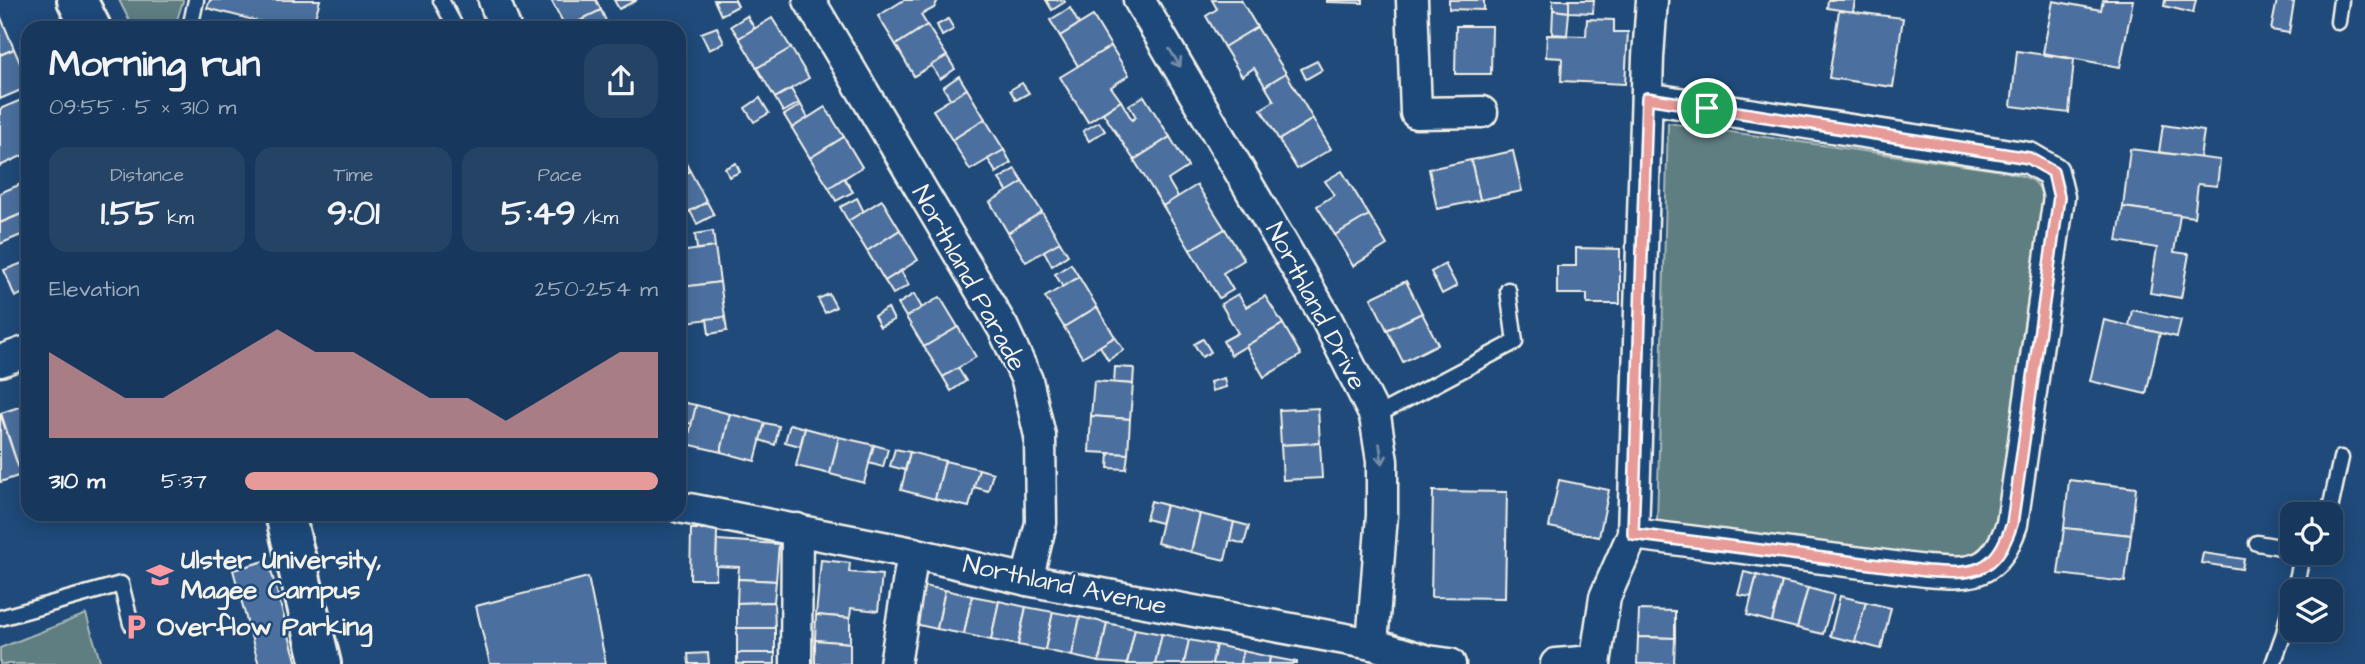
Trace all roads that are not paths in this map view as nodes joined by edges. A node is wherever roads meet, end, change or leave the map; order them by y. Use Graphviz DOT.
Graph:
graph roads {
  1 [pos="78,0"];
  2 [pos="196,0"];
  3 [pos="441,0"];
  4 [pos="494,0"];
  5 [pos="809,0"];
  6 [pos="1139,0"];
  7 [pos="1412,0"];
  8 [pos="1652,0"];
  9 [pos="2341,0"];
  10 [pos="88,21"];
  11 [pos="192,21"];
  12 [pos="452,21"];
  13 [pos="502,21"];
  14 [pos="2338,22"];
  15 [pos="1647,98"];
  16 [pos="1482,112"];
  17 [pos="1508,290"];
  18 [pos="21,354"];
  19 [pos="0,361"];
  20 [pos="1375,416"];
  21 [pos="2341,458"];
  22 [pos="2332,502"];
  23 [pos="686,508"];
  24 [pos="287,521"];
  25 [pos="797,529"];
  26 [pos="1633,534"];
  27 [pos="2257,543"];
  28 [pos="2280,546"];
  29 [pos="913,553"];
  30 [pos="1027,580"];
  31 [pos="0,618"];
  32 [pos="131,624"];
  33 [pos="2281,642"];
  34 [pos="1372,644"];
  35 [pos="1595,662"];
  36 [pos="321,664"];
  37 [pos="796,664"];
  38 [pos="895,664"];
  39 [pos="1450,664"];
  40 [pos="1556,664"];
  41 [pos="2273,664"];
  1 -- 10 [label="main road"];
  2 -- 11 [label="lane"];
  3 -- 12 [label="lane"];
  4 -- 13 [label="street"];
  5 -- 30 [label="street, Northland Parade"];
  6 -- 20 [label="street, Northland Drive, one-way"];
  7 -- 16 [label="street"];
  8 -- 15 [label="street"];
  9 -- 14 [label="lane"];
  15 -- 26 [label="street"];
  15 -- 26 [label="street"];
  17 -- 20 [label="lane"];
  18 -- 19 [label="street"];
  20 -- 34 [label="street, Northland Drive, one-way"];
  21 -- 22 [label="lane"];
  23 -- 25 [label="street, Northland Avenue"];
  24 -- 36 [label="main road"];
  25 -- 29 [label="street, Northland Avenue"];
  25 -- 37 [label="street"];
  26 -- 35 [label="street"];
  27 -- 28 [label="lane"];
  29 -- 30 [label="street, Northland Avenue"];
  29 -- 38 [label="street"];
  30 -- 34 [label="street, Northland Avenue"];
  31 -- 32 [label="lane"];
  33 -- 41 [label="lane"];
  34 -- 39 [label="street, Northland Avenue"];
  35 -- 40 [label="street"];
}
